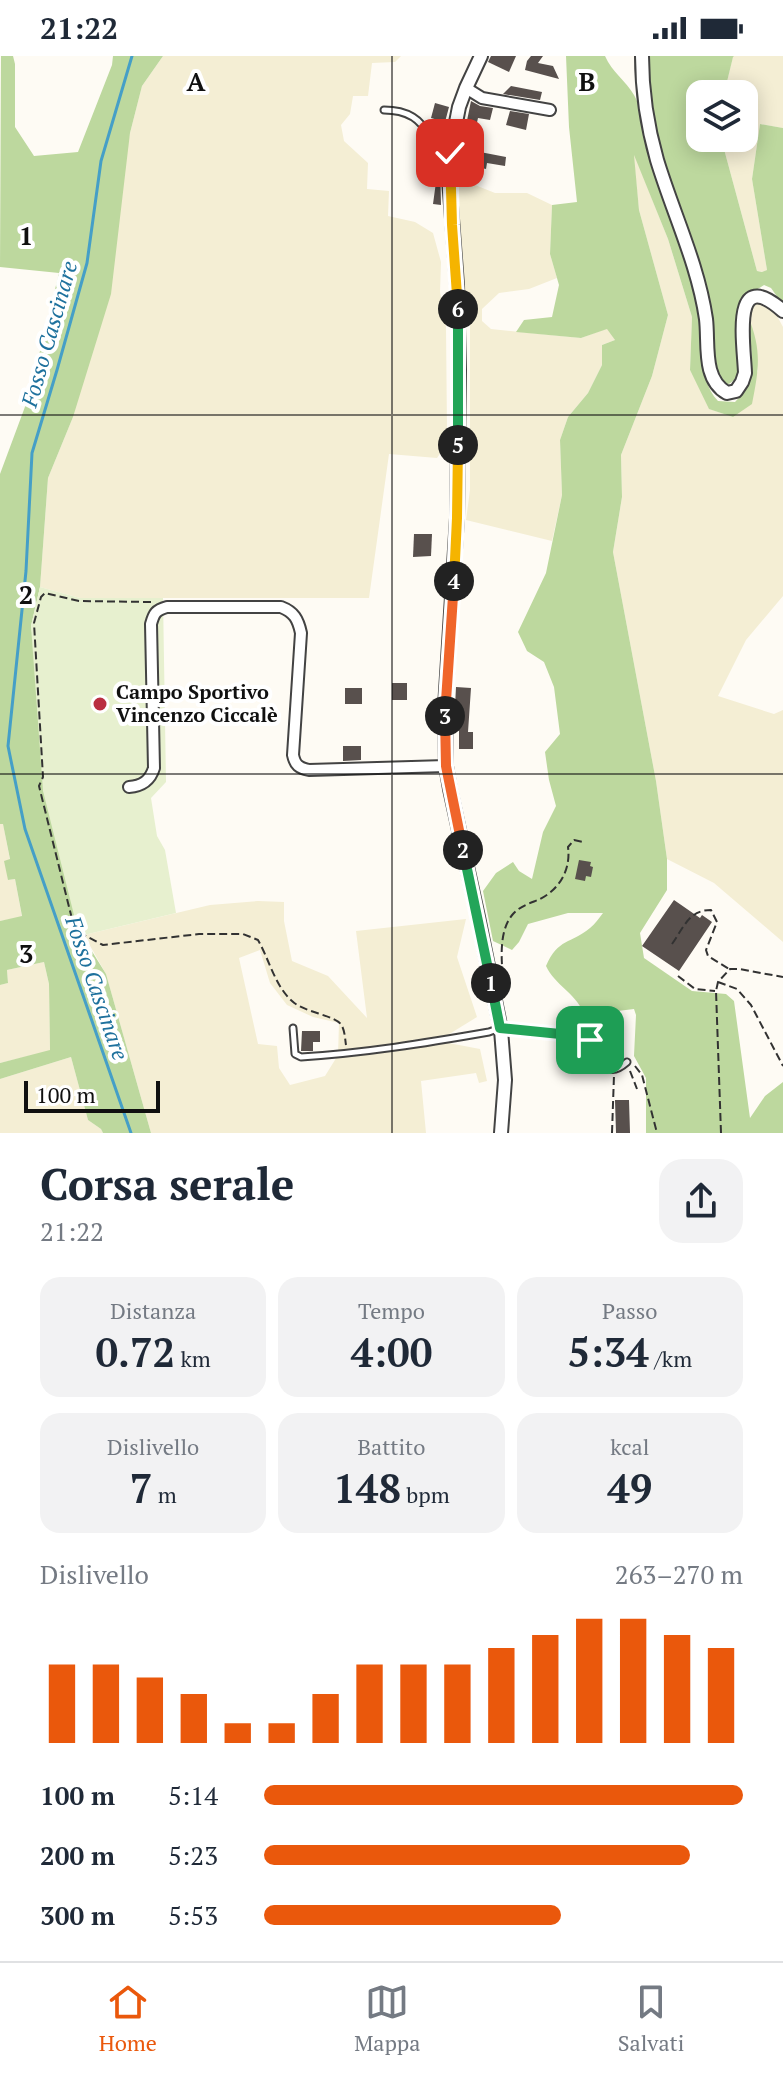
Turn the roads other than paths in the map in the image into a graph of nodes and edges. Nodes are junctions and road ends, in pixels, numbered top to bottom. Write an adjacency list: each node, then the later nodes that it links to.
1 (481, 56): 3 (street)
2 (642, 56): 7 (street)
3 (466, 88): 5 (street); 6 (street)
4 (384, 110): 6 (lane)
5 (550, 110)
6 (454, 128): 8 (street)
7 (783, 311)
8 (446, 766): 9 (street); 11 (street)
9 (129, 787)
10 (293, 1028): 11 (lane)
11 (500, 1028): 12 (lane); 13 (street)
12 (627, 1062)
13 (501, 1133)

